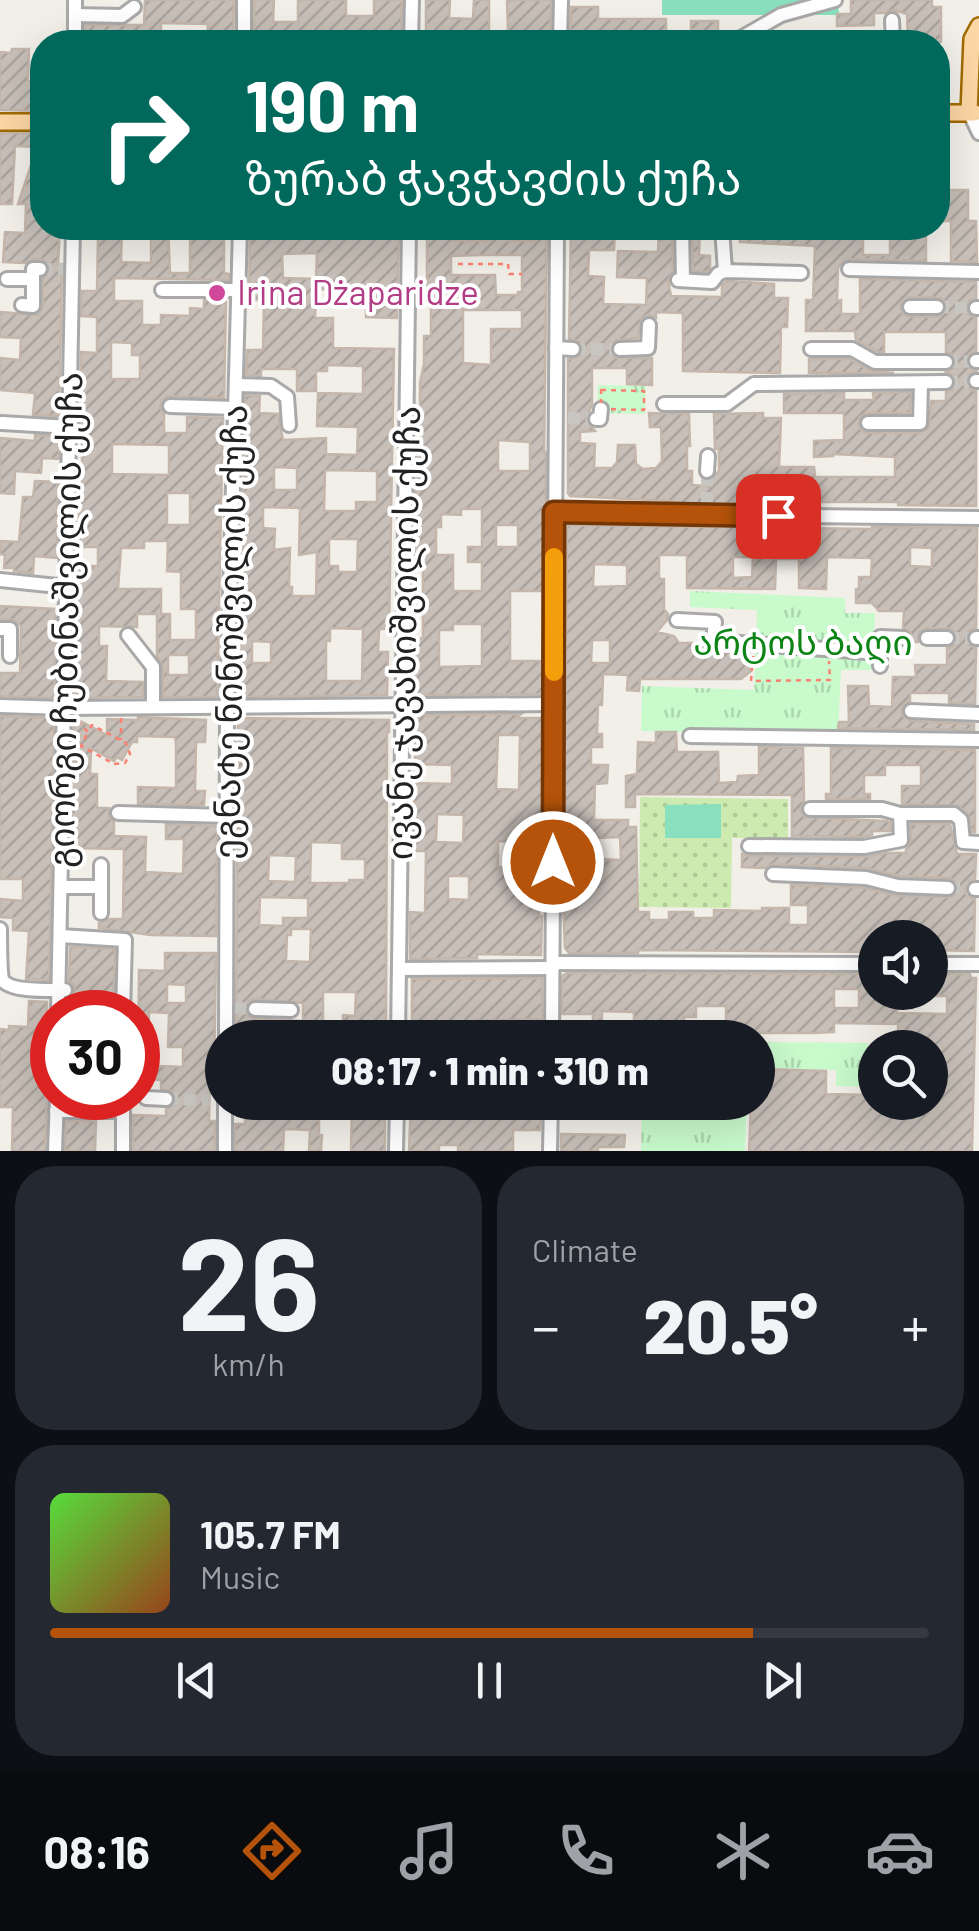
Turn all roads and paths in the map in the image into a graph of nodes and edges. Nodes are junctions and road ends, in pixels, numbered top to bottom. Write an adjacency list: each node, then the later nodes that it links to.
1 (75, 0): 7 (street)
2 (244, 0): 11 (street)
3 (412, 0): 12 (street)
4 (560, 0): 13 (street)
5 (835, 0): 14 (street)
6 (134, 7): 7 (street)
7 (75, 15): 10 (street)
8 (892, 20): 15 (street)
9 (979, 26): 16 (main road)
10 (75, 30)
11 (244, 30)
12 (411, 30)
13 (560, 30)
14 (755, 30)
15 (892, 30)
16 (974, 112): 19 (street)
17 (0, 122): 18 (main road)
18 (30, 122)
19 (979, 133)
20 (72, 240): 54 (street, გიორგი ჩუბინაშვილის ქუჩა)
21 (240, 240): 34 (street, ეგნატე ნინოშვილის ქუჩა)
22 (408, 240): 70 (street, ივანე ჯავახიშვილის ქუჩა)
23 (557, 240): 39 (street)
24 (682, 240): 28 (street)
25 (723, 240): 28 (street)
26 (458, 264): 31 (path)
27 (849, 269): 29 (street)
28 (725, 272): 30 (street)
29 (979, 272)
30 (801, 273)
31 (522, 274)
32 (7, 279): 35 (street)
33 (162, 290): 34 (street)
34 (238, 290): 46 (street, ეგნატე ნინოშვილის ქუჩა)
35 (22, 305)
36 (910, 307): 37 (street)
37 (937, 307)
38 (649, 325): 41 (street)
39 (556, 348): 40 (street); 57 (street)
40 (573, 348)
41 (620, 349)
42 (810, 349): 43 (street)
43 (946, 362)
44 (920, 382): 45 (street); 47 (street); 51 (street)
45 (946, 382)
46 (236, 385): 49 (street, ეგნატე ნინოშვილის ქუჩა); 53 (street)
47 (664, 404)
48 (170, 406): 49 (street)
49 (236, 408): 73 (street, ეგნატე ნინოშვილის ქუჩა)
50 (598, 414): 50 (path)
51 (868, 423)
52 (2, 424): 54 (street)
53 (289, 425)
54 (70, 427): 60 (street, გიორგი ჩუბინაშვილის ქუჩა)
55 (708, 456): 56 (street)
56 (708, 471)
57 (554, 512): 58 (street); 71 (street)
58 (979, 518)
59 (0, 580): 60 (street)
60 (67, 586): 75 (street, გიორგი ჩუბინაშვილის ქუჩა)
61 (676, 620): 67 (street)
62 (0, 629): 69 (street)
63 (128, 634): 74 (street)
64 (903, 638): 68 (street)
65 (928, 638): 66 (street)
66 (947, 638)
67 (754, 644): 68 (street); 68 (path)
68 (829, 649)
69 (10, 656)
70 (403, 704): 71 (street); 73 (street); 102 (street, ივანე ჯავახიშვილის ქუჩა)
71 (554, 704): 101 (street)
72 (0, 706): 75 (street)
73 (228, 706): 74 (street); 87 (street, ეგნატე ნინოშვილის ქუჩა)
74 (153, 707): 75 (street)
75 (65, 708): 92 (street, გიორგი ჩუბინაშვილის ქუჩა)
76 (912, 711): 77 (street)
77 (979, 714)
78 (120, 717): 82 (path)
79 (76, 720): 80 (path)
80 (88, 732): 82 (path); 82 (path)
81 (690, 736): 83 (street)
82 (121, 740)
83 (979, 740)
84 (810, 809): 86 (street)
85 (118, 814): 87 (street)
86 (900, 814): 88 (street); 89 (street)
87 (227, 816): 107 (street, ეგნატე ნინოშვილის ქუჩა)
88 (979, 842)
89 (749, 846)
90 (101, 865): 93 (street)
91 (773, 874): 94 (street)
92 (61, 887): 93 (street); 97 (street, გიორგი ჩუბინაშვილის ქუჩა)
93 (101, 887): 95 (street)
94 (948, 888)
95 (101, 913)
96 (0, 930): 103 (street)
97 (60, 936): 103 (street, გიორგი ჩუბინაშვილის ქუჩა); 104 (street)
98 (858, 964): 101 (street)
99 (948, 964): 100 (street)
100 (979, 964)
101 (553, 966): 102 (street); 109 (street)
102 (400, 969): 108 (street, ივანე ჯავახიშვილის ქუჩა)
103 (63, 990)
104 (124, 990)
105 (255, 1009): 106 (street)
106 (291, 1010)
107 (228, 1020)
108 (399, 1020)
109 (552, 1020)
110 (160, 1099): 111 (street)
111 (166, 1099)
112 (56, 1120): 117 (street)
113 (123, 1120): 118 (street)
114 (221, 1120): 119 (street)
115 (397, 1120): 120 (street)
116 (551, 1120): 121 (street)
117 (55, 1151)
118 (123, 1151)
119 (225, 1151)
120 (396, 1151)
121 (550, 1151)

